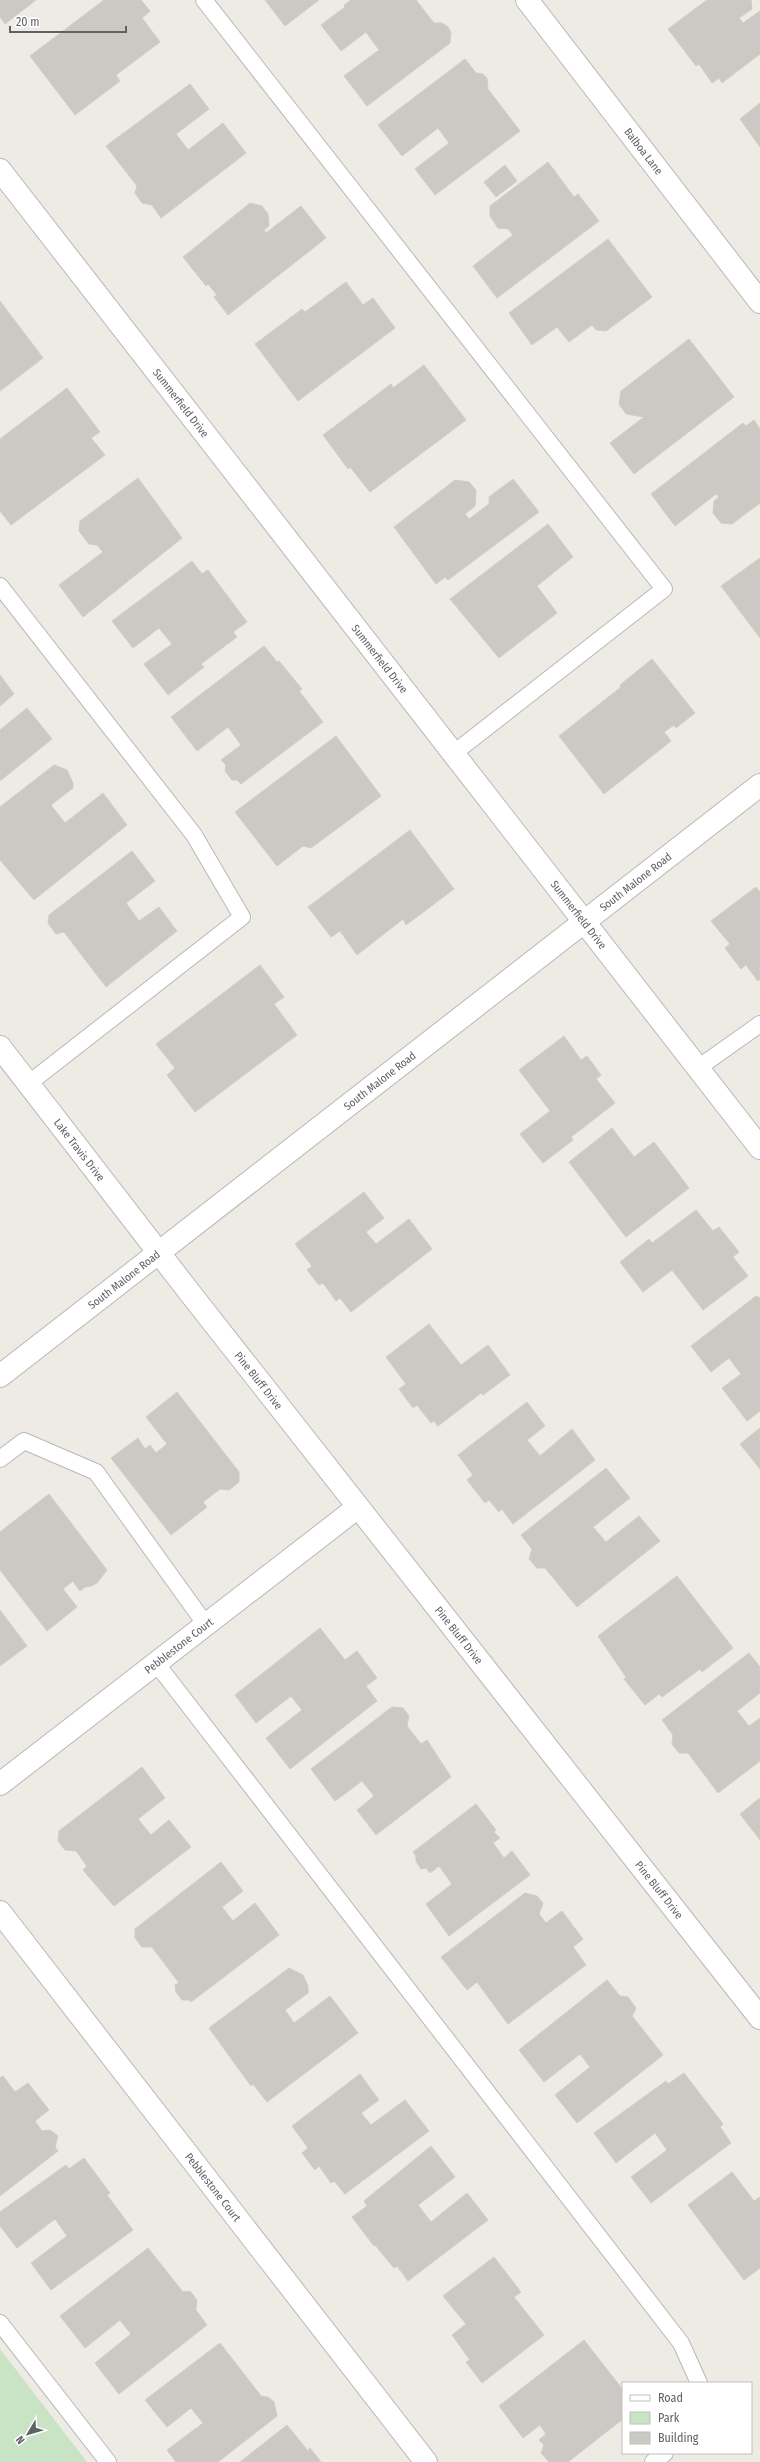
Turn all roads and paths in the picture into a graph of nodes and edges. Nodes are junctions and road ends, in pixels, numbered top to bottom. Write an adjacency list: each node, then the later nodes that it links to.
1 (204, 0): 6 (lane)
2 (527, 0): 4 (street, Balboa Lane)
3 (0, 170): 6 (street, Summerfield Drive)
4 (760, 302)
5 (0, 586): 12 (lane)
6 (454, 752): 8 (street, Summerfield Drive)
7 (760, 785): 8 (street, South Malone Road)
8 (585, 921): 11 (street, Summerfield Drive); 14 (street, South Malone Road)
9 (760, 1024): 11 (lane)
10 (0, 1047): 12 (street, Lake Travis Drive)
11 (698, 1068): 13 (street, Summerfield Drive)
12 (28, 1084): 14 (street, Lake Travis Drive)
13 (760, 1148)
14 (158, 1253): 15 (street, South Malone Road); 17 (street, Pine Bluff Drive)
15 (0, 1376)
16 (0, 1459): 18 (lane)
17 (358, 1507): 18 (street, Pebblestone Court); 22 (street, Pine Bluff Drive)
18 (206, 1625): 19 (street, Pebblestone Court)
19 (156, 1663): 20 (street, Pebblestone Court); 24 (lane)
20 (0, 1784)
21 (0, 1912): 27 (street, Pebblestone Court)
22 (760, 2018)
23 (0, 2323): 26 (lane)
24 (699, 2382)
25 (664, 2454): 28 (lane)
26 (108, 2462)
27 (426, 2462)
28 (653, 2462)

